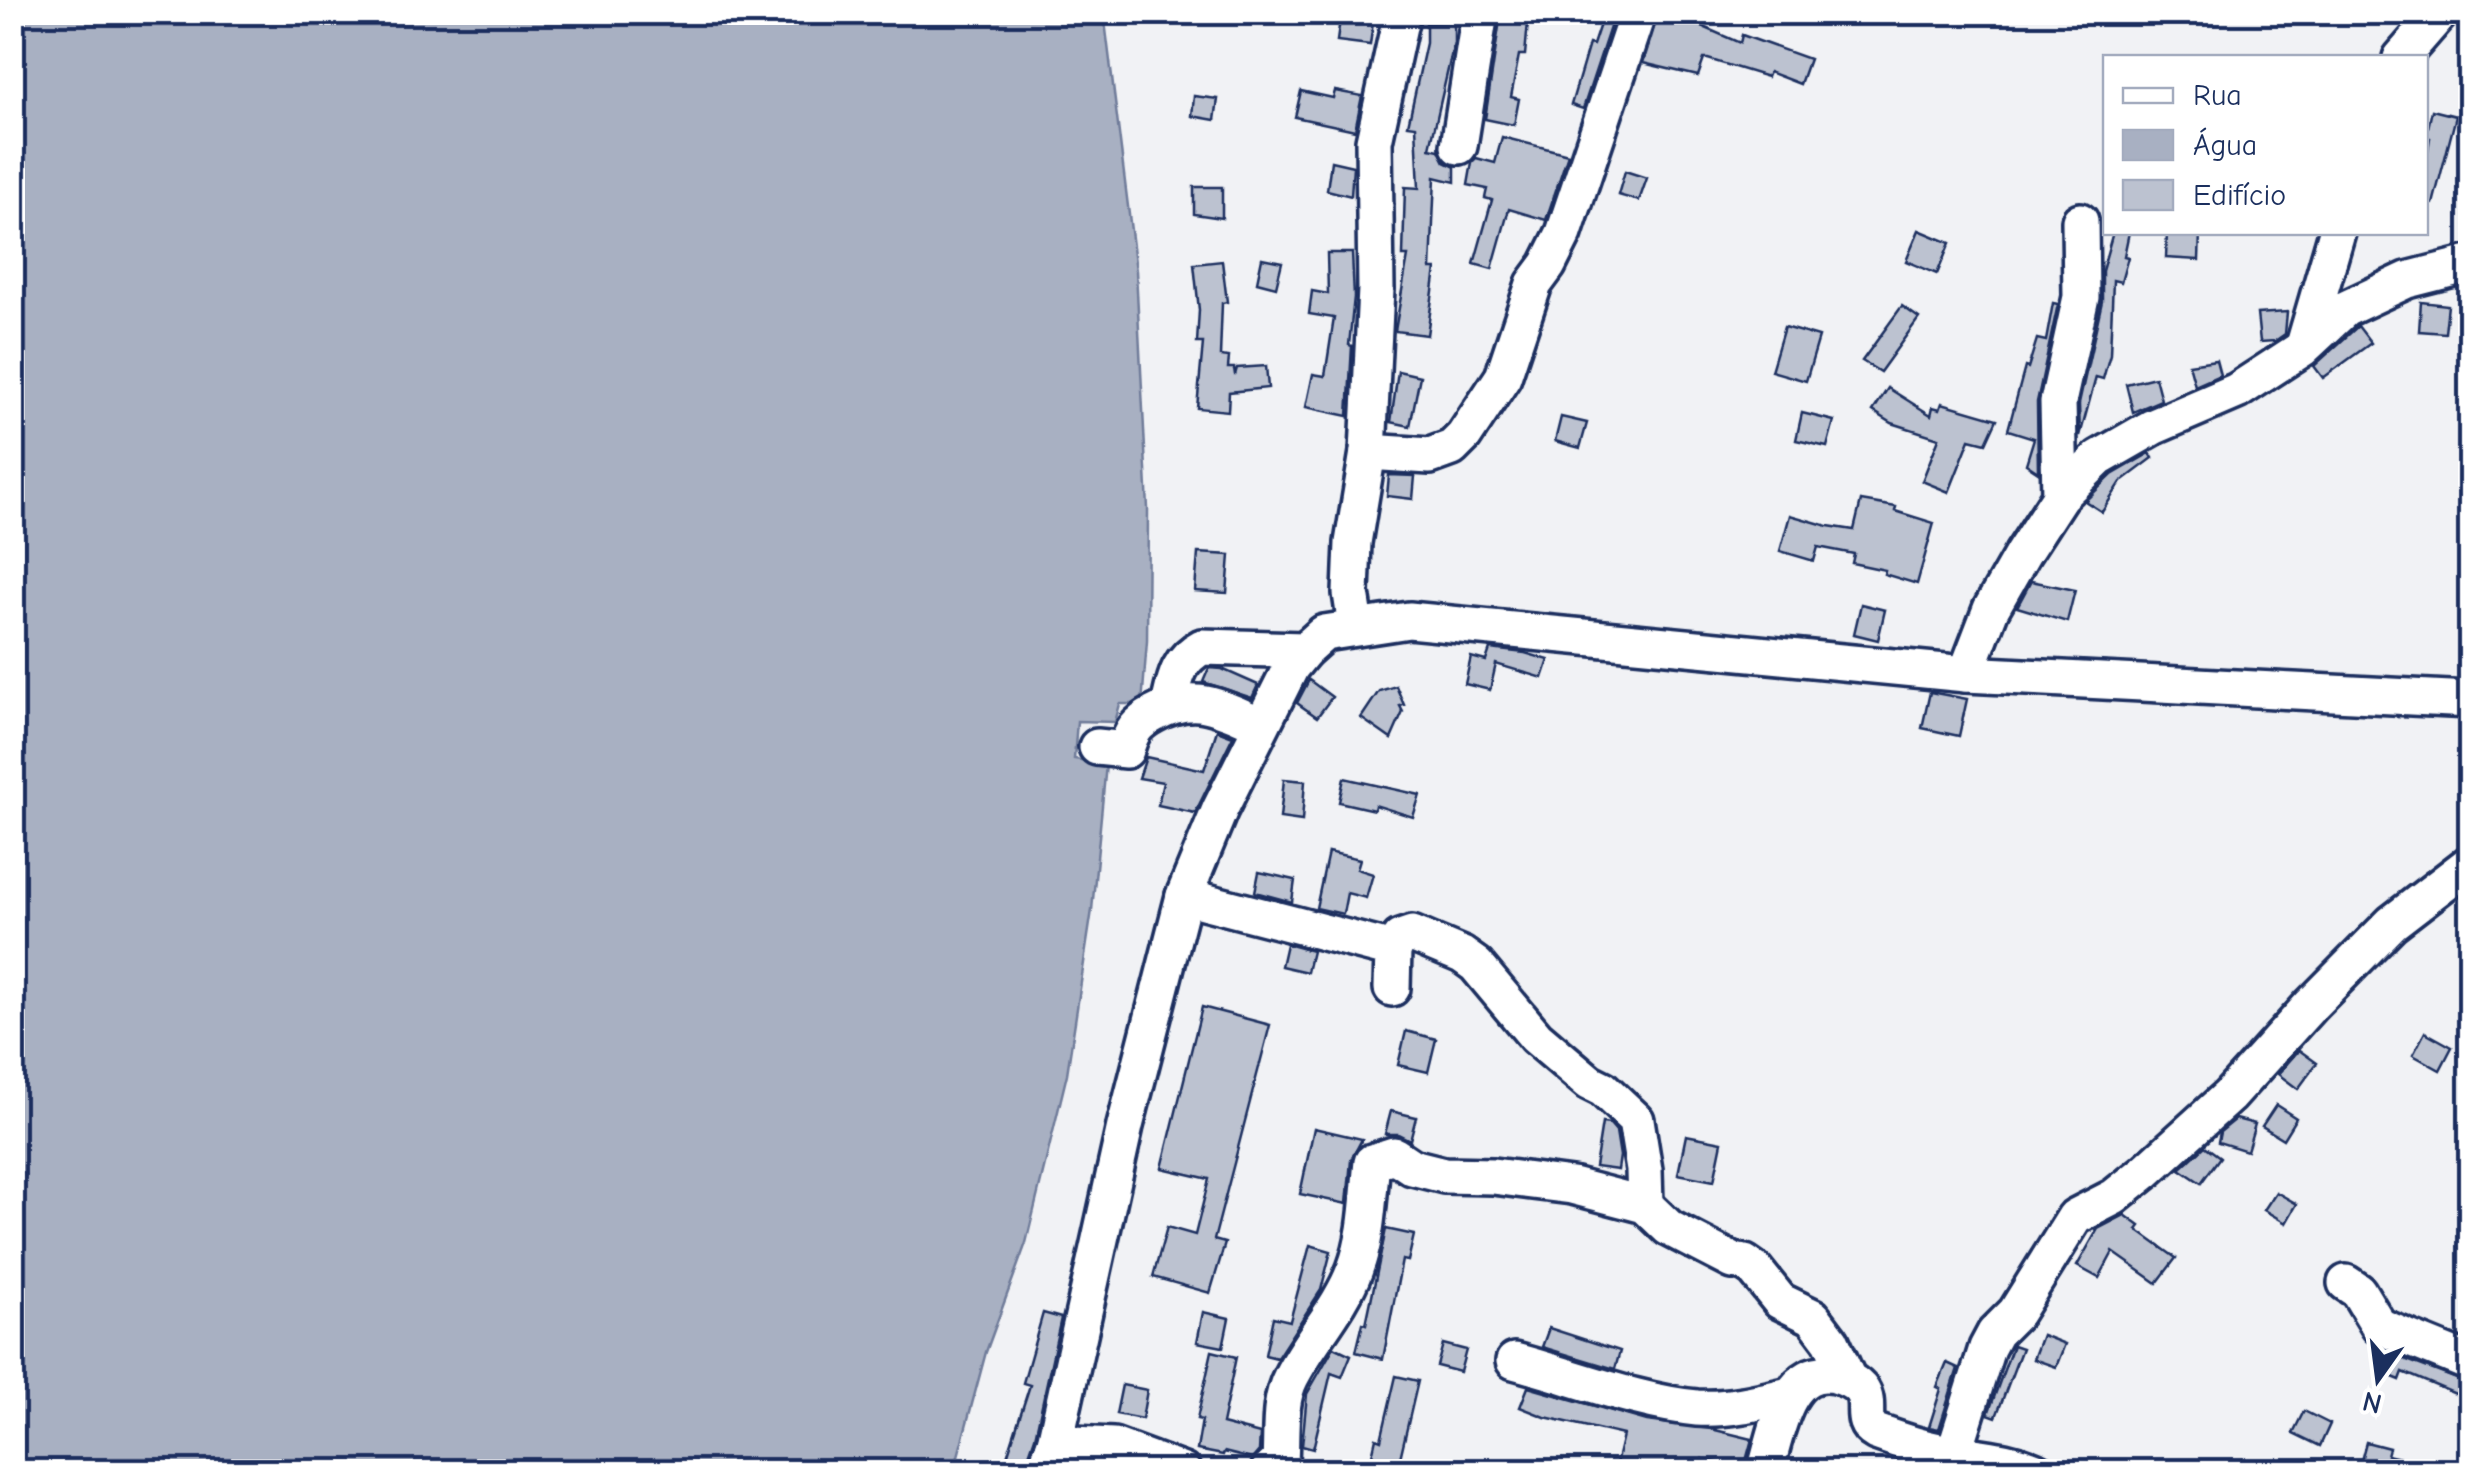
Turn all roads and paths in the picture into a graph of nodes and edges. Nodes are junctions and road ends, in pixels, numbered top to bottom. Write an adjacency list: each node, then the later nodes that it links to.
1 (1402, 12): 11 (street)
2 (1480, 12): 6 (street)
3 (1638, 12): 11 (street)
4 (2441, 12): 5 (street)
5 (2404, 55)
6 (1459, 146)
7 (2080, 221): 12 (street)
8 (2336, 235): 10 (street)
9 (2470, 264): 10 (street)
10 (2303, 348): 12 (street)
11 (1368, 452): 13 (street)
12 (2060, 496): 15 (street)
13 (1356, 626): 14 (street); 15 (street)
14 (1305, 650): 17 (street); 18 (street)
15 (1966, 674): 16 (street)
16 (2470, 700)
17 (1169, 706): 18 (street); 19 (street)
18 (1260, 724): 21 (street)
19 (1098, 747)
20 (2470, 863): 30 (street)
21 (1184, 896): 22 (street); 31 (street)
22 (1393, 950): 23 (street); 24 (street)
23 (1392, 988)
24 (1645, 1205): 28 (street); 33 (street)
25 (2346, 1284): 27 (street)
26 (1514, 1360): 29 (street)
27 (2470, 1363)
28 (1848, 1379): 29 (street); 30 (street)
29 (1790, 1395): 34 (street)
30 (1954, 1453): 35 (street)
31 (1049, 1457): 32 (street)
32 (1182, 1472)
33 (1268, 1472)
34 (1765, 1472)
35 (2039, 1472)

